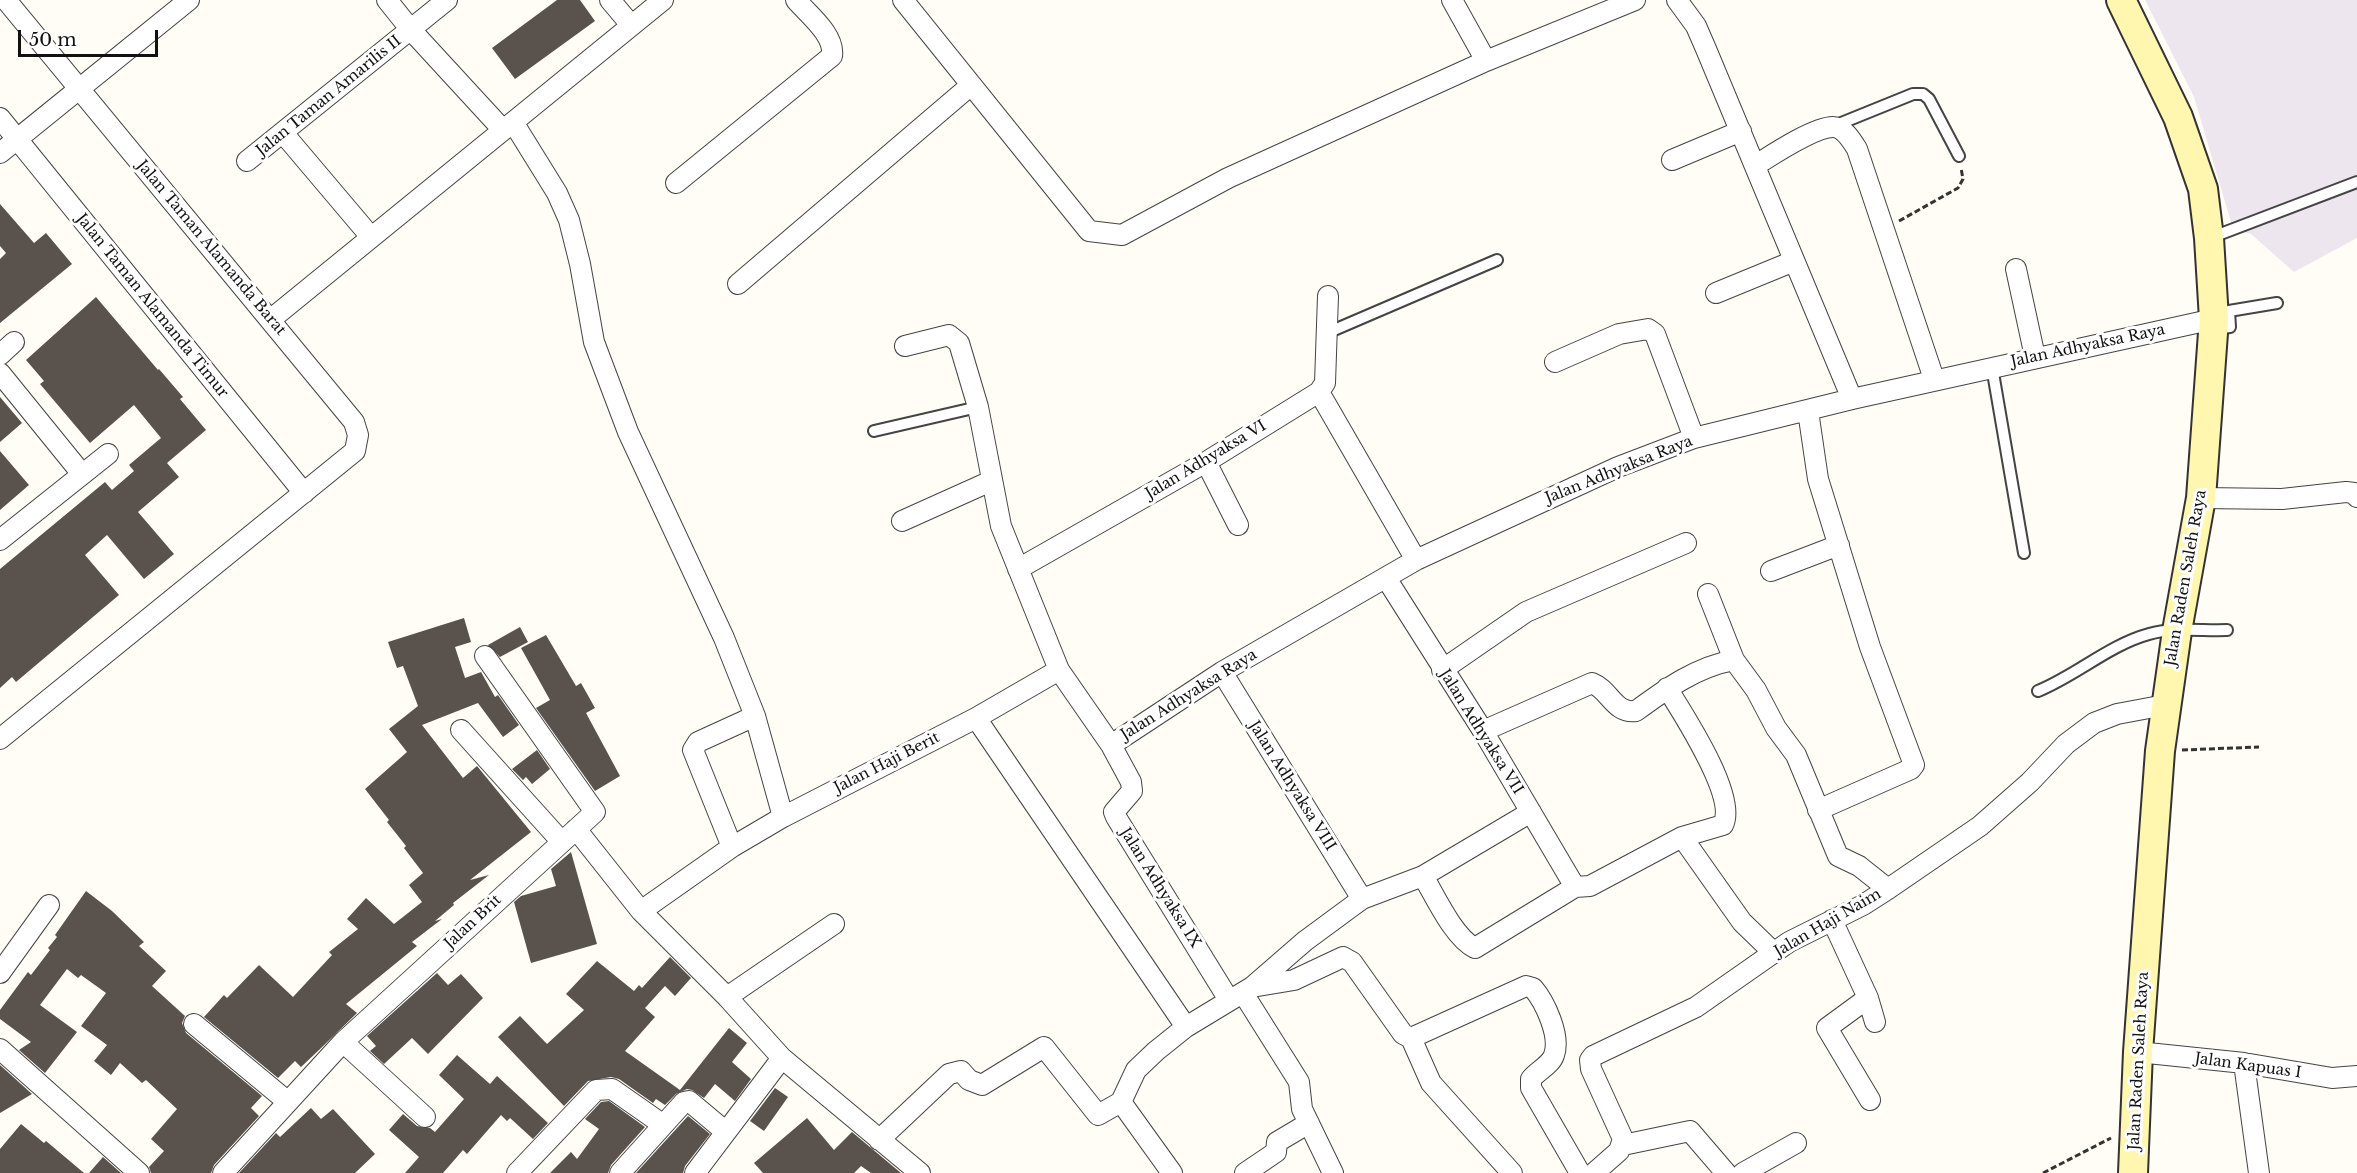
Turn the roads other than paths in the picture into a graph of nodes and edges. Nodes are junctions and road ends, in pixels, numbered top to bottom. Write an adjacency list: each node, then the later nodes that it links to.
1 (6, 0): 17 (street, Jalan Taman Alamanda Barat)
2 (189, 0): 17 (street)
3 (387, 0): 14 (street)
4 (447, 0): 14 (street, Jalan Taman Amarilis II)
5 (610, 0): 13 (street)
6 (663, 0): 13 (street)
7 (796, 0): 30 (street)
8 (903, 0): 16 (street)
9 (1452, 0): 15 (street)
10 (1635, 0): 15 (street)
11 (1677, 0): 21 (street)
12 (2121, 0): 32 (main road, Jalan Raden Saleh Raya)
13 (632, 25): 19 (street)
14 (411, 30): 19 (street); 22 (street, Jalan Taman Amarilis II)
15 (1486, 61): 16 (street)
16 (970, 86): 36 (street)
17 (78, 89): 23 (street); 40 (street, Jalan Taman Alamanda Barat)
18 (0, 118): 23 (street, Jalan Taman Alamanda Timur)
19 (508, 126): 31 (street); 83 (street)
20 (1833, 127): 25 (lane); 28 (street); 48 (street)
21 (1741, 131): 26 (street); 28 (street)
22 (283, 133): 27 (street, Jalan Taman Amarilis II); 31 (street)
23 (17, 138): 24 (street); 59 (street, Jalan Taman Alamanda Timur)
24 (0, 153)
25 (1959, 156)
26 (1672, 160)
27 (248, 162)
28 (1756, 165): 34 (street)
29 (2357, 182): 32 (lane)
30 (676, 183)
31 (371, 237): 40 (street)
32 (2210, 238): 41 (main road, Jalan Raden Saleh Raya)
33 (1497, 260): 42 (lane)
34 (1794, 261): 37 (street); 50 (street)
35 (2016, 269): 44 (street)
36 (738, 284)
37 (1716, 293)
38 (1328, 296): 42 (street)
39 (2277, 303): 41 (lane)
40 (270, 320): 59 (street, Jalan Taman Alamanda Barat)
41 (2214, 324): 44 (street, Jalan Adhyaksa Raya); 61 (main road, Jalan Raden Saleh Raya)
42 (1327, 333): 49 (street)
43 (905, 346): 51 (street)
44 (2035, 357): 46 (street, Jalan Adhyaksa Raya)
45 (1555, 362): 54 (street)
46 (1992, 367): 48 (street, Jalan Adhyaksa Raya); 67 (lane)
47 (0, 373): 57 (street)
48 (1934, 379): 50 (street, Jalan Adhyaksa Raya)
49 (1319, 392): 56 (street, Jalan Adhyaksa VI); 68 (street)
50 (1852, 399): 52 (street, Jalan Adhyaksa Raya)
51 (978, 407): 53 (lane); 58 (street)
52 (1808, 411): 54 (street, Jalan Adhyaksa Raya); 66 (street)
53 (874, 432)
54 (1695, 438): 68 (street, Jalan Adhyaksa Raya)
55 (108, 454): 57 (street)
56 (1206, 462): 63 (street); 69 (street, Jalan Adhyaksa VI)
57 (82, 474): 64 (street)
58 (991, 481): 62 (street); 69 (street)
59 (304, 493): 87 (street, Jalan Taman Alamanda Barat)
60 (2357, 497): 61 (street)
61 (2201, 498): 74 (main road, Jalan Raden Saleh Raya)
62 (903, 520)
63 (1238, 525)
64 (0, 540)
65 (1686, 543): 78 (street)
66 (1839, 545): 70 (street); 89 (street)
67 (2024, 554)
68 (1416, 560): 71 (street, Jalan Adhyaksa Raya)
69 (1018, 569): 77 (street)
70 (1771, 571)
71 (1386, 578): 78 (street, Jalan Adhyaksa VII); 79 (street, Jalan Adhyaksa Raya)
72 (1708, 594): 76 (street)
73 (2227, 630): 74 (lane)
74 (2177, 631): 81 (lane); 82 (main road, Jalan Raden Saleh Raya)
75 (485, 656): 92 (street, Jalan Brit)
76 (1734, 660): 80 (street); 89 (street)
77 (1059, 670): 84 (street, Jalan Haji Berit); 88 (street)
78 (1442, 670): 86 (street, Jalan Adhyaksa VII)
79 (1222, 672): 88 (street, Jalan Adhyaksa Raya); 98 (street, Jalan Adhyaksa VIII)
80 (1667, 688): 86 (street); 93 (street)
81 (2038, 691)
82 (2165, 705): 97 (street, Jalan Haji Naim); 114 (main road, Jalan Raden Saleh Raya)
83 (755, 716): 91 (street); 94 (street)
84 (976, 718): 91 (street, Jalan Haji Berit); 110 (street)
85 (461, 730): 92 (street)
86 (1483, 731): 90 (street, Jalan Adhyaksa VII)
87 (0, 738)
88 (1111, 745): 105 (street, Jalan Adhyaksa IX)
89 (1818, 810): 97 (street)
90 (1532, 812): 95 (street); 96 (street, Jalan Adhyaksa VII)
91 (783, 816): 94 (street, Jalan Haji Berit)
92 (569, 835): 100 (street); 112 (street, Jalan Brit)
93 (1682, 837): 96 (street); 103 (street)
94 (732, 848): 100 (street, Jalan Haji Berit)
95 (1423, 876): 96 (street); 98 (street)
96 (1575, 887)
97 (1888, 889): 101 (street, Jalan Haji Naim)
98 (1362, 899): 105 (street)
99 (49, 905): 104 (street)
100 (641, 911): 106 (street)
101 (1832, 920): 103 (street, Jalan Haji Naim); 107 (street)
102 (834, 924): 106 (street)
103 (1774, 953): 127 (street, Jalan Haji Naim)
104 (0, 973)
105 (1242, 993): 110 (street); 111 (street); 122 (street)
106 (727, 997): 115 (street)
107 (1868, 998): 108 (street); 118 (street)
108 (1875, 1022)
109 (194, 1024): 119 (street)
110 (1186, 1027): 120 (street)
111 (1411, 1038): 137 (street); 138 (street)
112 (343, 1042): 119 (street, Jalan Brit); 121 (street)
113 (0, 1049): 128 (street)
114 (2138, 1052): 116 (street, Jalan Kapuas I); 142 (main road, Jalan Raden Saleh Raya)
115 (782, 1058): 124 (street); 125 (street)
116 (2244, 1063): 117 (street, Jalan Kapuas I); 143 (street)
117 (2357, 1076)
118 (1870, 1100)
119 (288, 1102): 129 (street, Jalan Brit)
120 (1121, 1102): 125 (street); 134 (street)
121 (425, 1117)
122 (1309, 1123): 135 (street); 136 (street)
123 (662, 1124): 124 (street); 130 (street); 131 (street)
124 (726, 1132): 132 (street)
125 (879, 1140): 133 (street)
126 (1796, 1143): 141 (street)
127 (1623, 1145): 139 (street); 140 (street)
128 (139, 1173)
129 (223, 1173)
130 (517, 1173)
131 (620, 1173)
132 (695, 1173)
133 (920, 1173)
134 (1172, 1173)
135 (1245, 1173)
136 (1334, 1173)
137 (1512, 1173)
138 (1580, 1173)
139 (1594, 1173)
140 (1726, 1173)
141 (1743, 1173)
142 (2133, 1173)
143 (2259, 1173)

